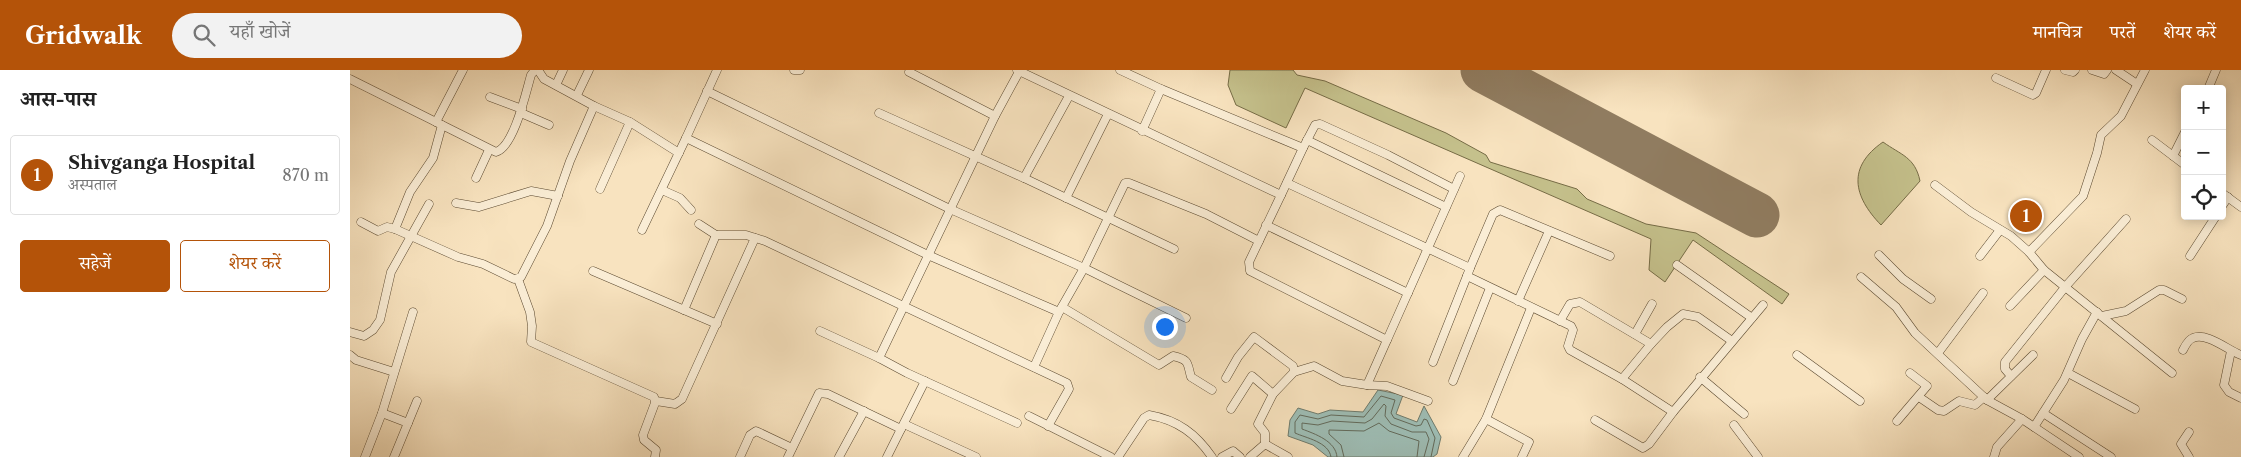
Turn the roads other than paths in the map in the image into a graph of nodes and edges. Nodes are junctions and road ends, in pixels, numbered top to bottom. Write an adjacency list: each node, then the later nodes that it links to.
1 (463, 70): 35 (street)
2 (536, 70): 22 (street); 30 (street)
3 (563, 70): 22 (street)
4 (589, 70): 26 (street)
5 (717, 70): 25 (street)
6 (794, 70): 7 (street)
7 (800, 70)
8 (1019, 70): 27 (street); 33 (street)
9 (1120, 70): 24 (street)
10 (2046, 70): 19 (street)
11 (2065, 70): 12 (street)
12 (2075, 70)
13 (2092, 70): 14 (street)
14 (2107, 70)
15 (2116, 70): 21 (street)
16 (2145, 70): 21 (street)
17 (2216, 70): 23 (street)
18 (909, 72): 33 (street)
19 (1996, 78)
20 (350, 79): 35 (street)
21 (2137, 84): 82 (street)
22 (556, 85): 26 (street)
23 (2210, 85)
24 (1161, 89): 37 (street); 42 (street)
25 (707, 92): 38 (street); 64 (street)
26 (577, 95): 29 (street)
27 (1069, 96): 32 (street); 50 (street)
28 (490, 97): 30 (street)
29 (594, 106): 34 (street); 57 (street)
30 (521, 111): 36 (street); 43 (street)
31 (879, 113): 46 (street)
32 (1108, 114): 37 (street); 59 (street)
33 (996, 116): 46 (street)
34 (630, 122): 44 (street); 53 (street)
35 (439, 123): 43 (street); 72 (street)
36 (549, 125)
37 (1142, 130): 56 (street)
38 (686, 138): 44 (street); 83 (street)
39 (1307, 140): 42 (street); 55 (street); 62 (street)
40 (2152, 140): 45 (street)
41 (2181, 140): 45 (street)
42 (1303, 148): 51 (street)
43 (489, 150): 49 (street)
44 (679, 153): 54 (street)
45 (2173, 156): 47 (street)
46 (975, 157): 50 (street); 64 (street)
47 (2181, 161)
48 (1460, 176): 55 (street)
49 (476, 178)
50 (1024, 178): 59 (street)
51 (1287, 183): 56 (street); 80 (street)
52 (1934, 185): 74 (street)
53 (600, 189)
54 (662, 190): 65 (street); 73 (street)
55 (1454, 190): 62 (street)
56 (1281, 195): 71 (street)
57 (558, 196): 61 (street); 95 (street)
58 (2226, 196): 63 (street)
59 (1066, 198): 66 (street)
60 (429, 204): 77 (street)
61 (456, 204)
62 (1446, 207): 80 (street)
63 (2241, 207)
64 (950, 209): 83 (street); 89 (street)
65 (691, 210)
66 (1108, 217): 79 (street); 81 (street); 89 (street)
67 (2126, 219): 96 (street)
68 (2213, 220): 87 (street)
69 (361, 222): 72 (street)
70 (699, 224): 76 (street)
71 (1266, 225): 79 (street); 98 (street)
72 (395, 229): 77 (street)
73 (642, 230)
74 (2000, 230): 82 (street); 86 (street)
75 (1549, 231): 85 (street); 90 (street); 102 (street)
76 (716, 235): 78 (street); 108 (street)
77 (412, 236): 95 (street); 117 (street)
78 (755, 238): 104 (street); 115 (street)
79 (1259, 241): 119 (street)
80 (1427, 248): 90 (street); 98 (street)
81 (1174, 249)
82 (2029, 252): 91 (street)
83 (928, 255): 104 (street); 109 (street)
84 (1879, 255): 100 (street)
85 (1610, 256)
86 (1980, 256)
87 (2190, 256)
88 (1677, 265): 113 (street)
89 (1084, 268): 109 (street); 112 (street)
90 (1470, 268): 93 (street)
91 (2044, 270): 96 (street); 106 (street)
92 (593, 271): 108 (street)
93 (1467, 276): 97 (street); 130 (street)
94 (1861, 277): 124 (street)
95 (518, 279): 150 (street)
96 (2066, 286): 111 (street); 137 (street)
97 (1490, 288): 102 (street); 141 (street)
98 (1408, 293): 119 (street)
99 (1983, 293): 124 (street)
100 (1931, 298)
101 (2182, 299): 111 (street)
102 (1518, 301): 107 (street)
103 (1652, 304): 118 (street)
104 (903, 305): 129 (street); 131 (street)
105 (1763, 305): 113 (street)
106 (2010, 306)
107 (1531, 308): 114 (street); 161 (street)
108 (684, 310): 115 (street)
109 (1060, 310): 131 (street); 144 (street)
110 (413, 312): 132 (street)
111 (2100, 314): 135 (street); 136 (street)
112 (1186, 318)
113 (1752, 318): 120 (street)
114 (1560, 320): 118 (street); 140 (street)
115 (717, 324): 150 (street)
116 (820, 331): 129 (street)
117 (350, 332)
118 (1635, 334): 121 (street)
119 (1387, 340): 143 (street)
120 (1732, 340): 121 (street); 138 (street)
121 (1651, 344): 140 (street)
122 (2183, 350): 123 (street)
123 (2231, 351): 128 (street); 148 (street)
124 (1938, 353): 147 (street)
125 (350, 355): 132 (street)
126 (1797, 355): 152 (street)
127 (2033, 355): 137 (street)
128 (2241, 355)
129 (879, 358): 142 (street)
130 (1433, 362)
131 (1034, 367): 169 (street)
132 (394, 372): 157 (street)
133 (1294, 372): 139 (street); 143 (street); 145 (street)
134 (1910, 373): 146 (street)
135 (2068, 373): 154 (street); 158 (street)
136 (2172, 373)
137 (2011, 376): 147 (street)
138 (1700, 377): 156 (street); 159 (street)
139 (1226, 378)
140 (1622, 379): 156 (street)
141 (1452, 380)
142 (925, 381): 166 (street); 168 (street)
143 (1367, 384): 151 (street)
144 (1212, 390)
145 (1273, 394): 153 (street); 172 (street)
146 (1919, 397): 147 (street); 164 (street)
147 (1986, 398): 162 (street)
148 (2241, 398)
149 (417, 401): 165 (street)
150 (656, 401): 176 (street)
151 (1428, 401)
152 (1860, 401)
153 (1231, 409)
154 (2136, 410)
155 (864, 411): 168 (street); 173 (street); 179 (street)
156 (1673, 412): 163 (street)
157 (382, 413): 165 (street); 174 (street)
158 (2043, 413): 170 (street); 194 (street)
159 (1744, 414)
160 (1028, 416): 169 (street)
161 (1486, 419): 189 (street); 190 (street)
162 (2022, 419): 170 (street); 192 (street)
163 (1595, 420)
164 (1897, 421)
165 (408, 423): 175 (street)
166 (1017, 423)
167 (1734, 425): 191 (street)
168 (902, 426): 180 (street); 181 (street)
169 (1048, 426): 182 (street)
170 (2034, 427): 193 (street)
171 (2189, 432): 195 (street)
172 (1265, 444): 187 (street); 188 (street)
173 (792, 448): 177 (street); 178 (street)
174 (365, 457)
175 (394, 457)
176 (655, 457)
177 (740, 457)
178 (788, 457)
179 (840, 457)
180 (887, 457)
181 (976, 457)
182 (1111, 457)
183 (1118, 457): 184 (street)
184 (1212, 457)
185 (1222, 457): 186 (street)
186 (1240, 457)
187 (1250, 457)
188 (1288, 457)
189 (1463, 457)
190 (1522, 457)
191 (1758, 457)
192 (1994, 457)
193 (2079, 457)
194 (2111, 457)
195 (2189, 457)

